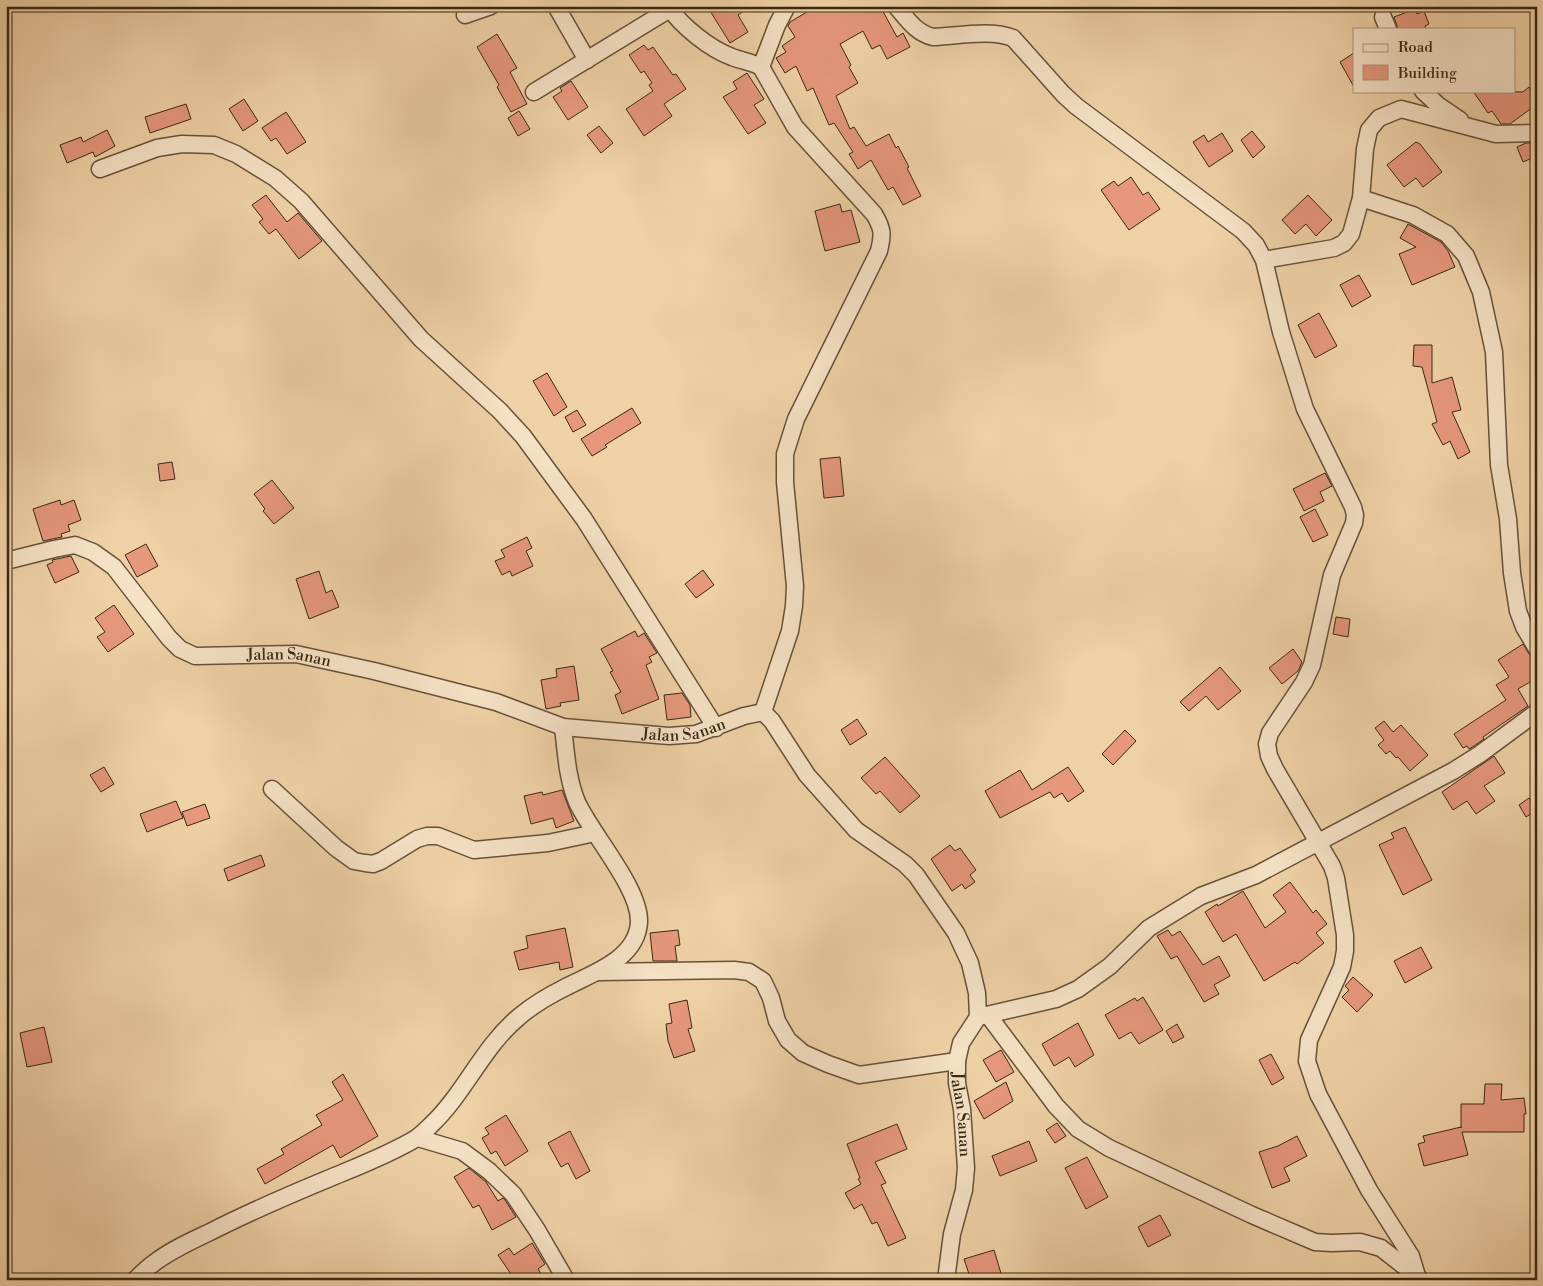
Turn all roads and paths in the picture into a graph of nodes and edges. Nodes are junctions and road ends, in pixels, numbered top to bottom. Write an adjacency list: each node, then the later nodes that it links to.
1 (491, 6): 6 (street)
2 (556, 6): 7 (street)
3 (787, 6): 8 (street)
4 (896, 6): 15 (street)
5 (669, 8): 7 (street); 8 (street)
6 (465, 15)
7 (587, 60): 9 (street)
8 (761, 68): 18 (street)
9 (534, 92)
10 (1424, 92): 11 (street)
11 (1472, 128): 12 (street); 14 (street)
12 (1537, 133)
13 (100, 169): 21 (street)
14 (1361, 198): 15 (street); 17 (street)
15 (1264, 260): 24 (street)
16 (6, 561): 20 (street, Jalan Sanan)
17 (1537, 649)
18 (762, 712): 21 (street, Jalan Sanan); 26 (street)
19 (1537, 712): 24 (street)
20 (563, 727): 21 (street, Jalan Sanan); 23 (street)
21 (716, 728)
22 (272, 789): 23 (street)
23 (595, 833): 25 (street)
24 (1317, 843): 26 (street); 29 (street)
25 (598, 972): 27 (street); 28 (street)
26 (983, 1016): 27 (street, Jalan Sanan); 29 (street)
27 (957, 1061): 32 (street, Jalan Sanan)
28 (418, 1138): 30 (street); 31 (street)
29 (1419, 1278)
30 (135, 1280)
31 (566, 1280)
32 (946, 1280)

